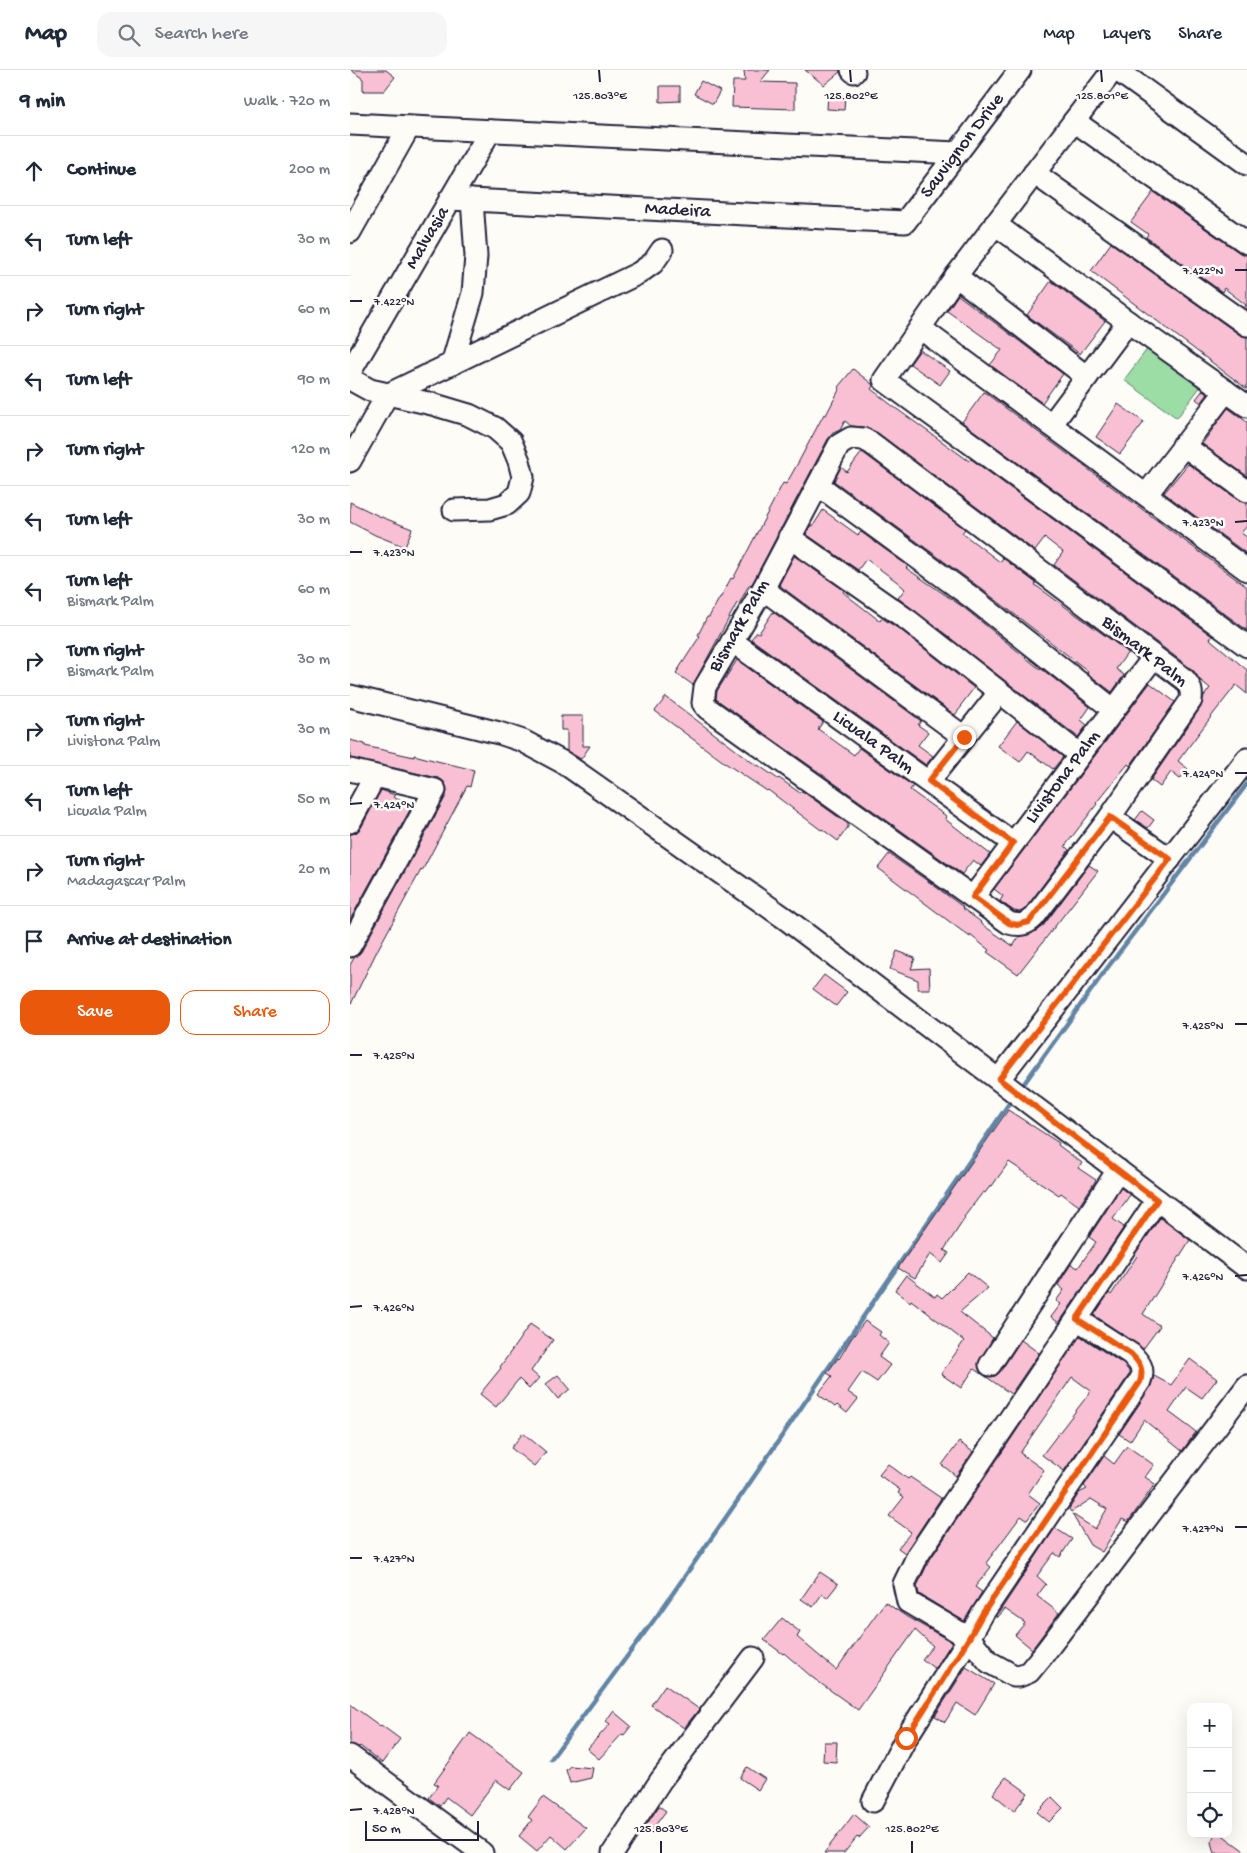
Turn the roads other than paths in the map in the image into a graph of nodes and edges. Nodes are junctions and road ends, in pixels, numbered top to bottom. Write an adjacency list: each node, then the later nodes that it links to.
1 (1020, 70): 8 (street, Sauvignon Drive)
2 (1113, 70): 4 (street)
3 (1117, 70): 9 (street)
4 (1074, 121): 10 (street); 16 (street)
5 (350, 124): 6 (street)
6 (409, 127): 7 (street); 15 (street)
7 (490, 131): 8 (street); 11 (street, Malvasia)
8 (957, 153): 13 (street, Sauvignon Drive)
9 (1247, 164)
10 (1034, 174): 14 (street); 20 (street)
11 (450, 199): 12 (street, Madeira); 23 (street, Malvasia)
12 (472, 200): 13 (street, Madeira); 22 (street)
13 (905, 222)
14 (995, 224): 18 (street); 19 (street)
15 (350, 232)
16 (1247, 243)
17 (662, 250): 22 (street)
18 (956, 276): 21 (street); 24 (street)
19 (1128, 322): 24 (street); 26 (street)
20 (1247, 325)
21 (920, 328): 29 (street); 40 (street)
22 (452, 364): 27 (street)
23 (350, 372)
24 (1087, 376): 29 (street)
25 (350, 379): 27 (street)
26 (1226, 391): 28 (street); 30 (street)
27 (387, 395): 31 (street); 35 (street)
28 (1247, 406)
29 (1051, 425): 34 (street)
30 (1183, 445): 33 (street); 34 (street)
31 (350, 461)
32 (818, 484): 36 (street, Bismark Palm); 41 (street, Bismark Palm); 44 (street)
33 (1247, 491)
34 (1146, 495): 37 (street)
35 (454, 510)
36 (789, 537): 38 (street, Bismark Palm); 42 (street)
37 (1247, 570)
38 (763, 588): 39 (street, Bismark Palm); 45 (street)
39 (732, 641): 50 (street, Licuala Palm); 55 (street, Bismark Palm)
40 (1247, 646)
41 (1153, 658): 44 (street, Livistona Palm); 51 (street, Bismark Palm)
42 (999, 693): 45 (street); 46 (street)
43 (350, 696): 57 (street)
44 (1114, 710): 46 (street, Livistona Palm)
45 (964, 737): 50 (street)
46 (1080, 756): 53 (street, Livistona Palm)
47 (1247, 759): 54 (street)
48 (350, 770): 49 (street)
49 (374, 776): 52 (street); 56 (street)
50 (929, 781): 53 (street, Licuala Palm)
51 (1110, 817): 54 (street); 55 (street, Bismark Palm)
52 (350, 822)
53 (1013, 843): 55 (street, Livistona Palm)
54 (1170, 859): 57 (street)
55 (973, 897)
56 (350, 946)
57 (999, 1079): 58 (street)
58 (1118, 1170): 59 (street); 62 (street)
59 (1157, 1200): 60 (street); 61 (street)
60 (1247, 1268)
61 (1077, 1319): 64 (street); 64 (street)
62 (990, 1365)
63 (1247, 1386): 64 (street)
64 (969, 1638): 67 (street)
65 (754, 1658): 69 (street)
66 (350, 1756): 68 (street)
67 (873, 1801)
68 (474, 1850)
69 (613, 1853)

